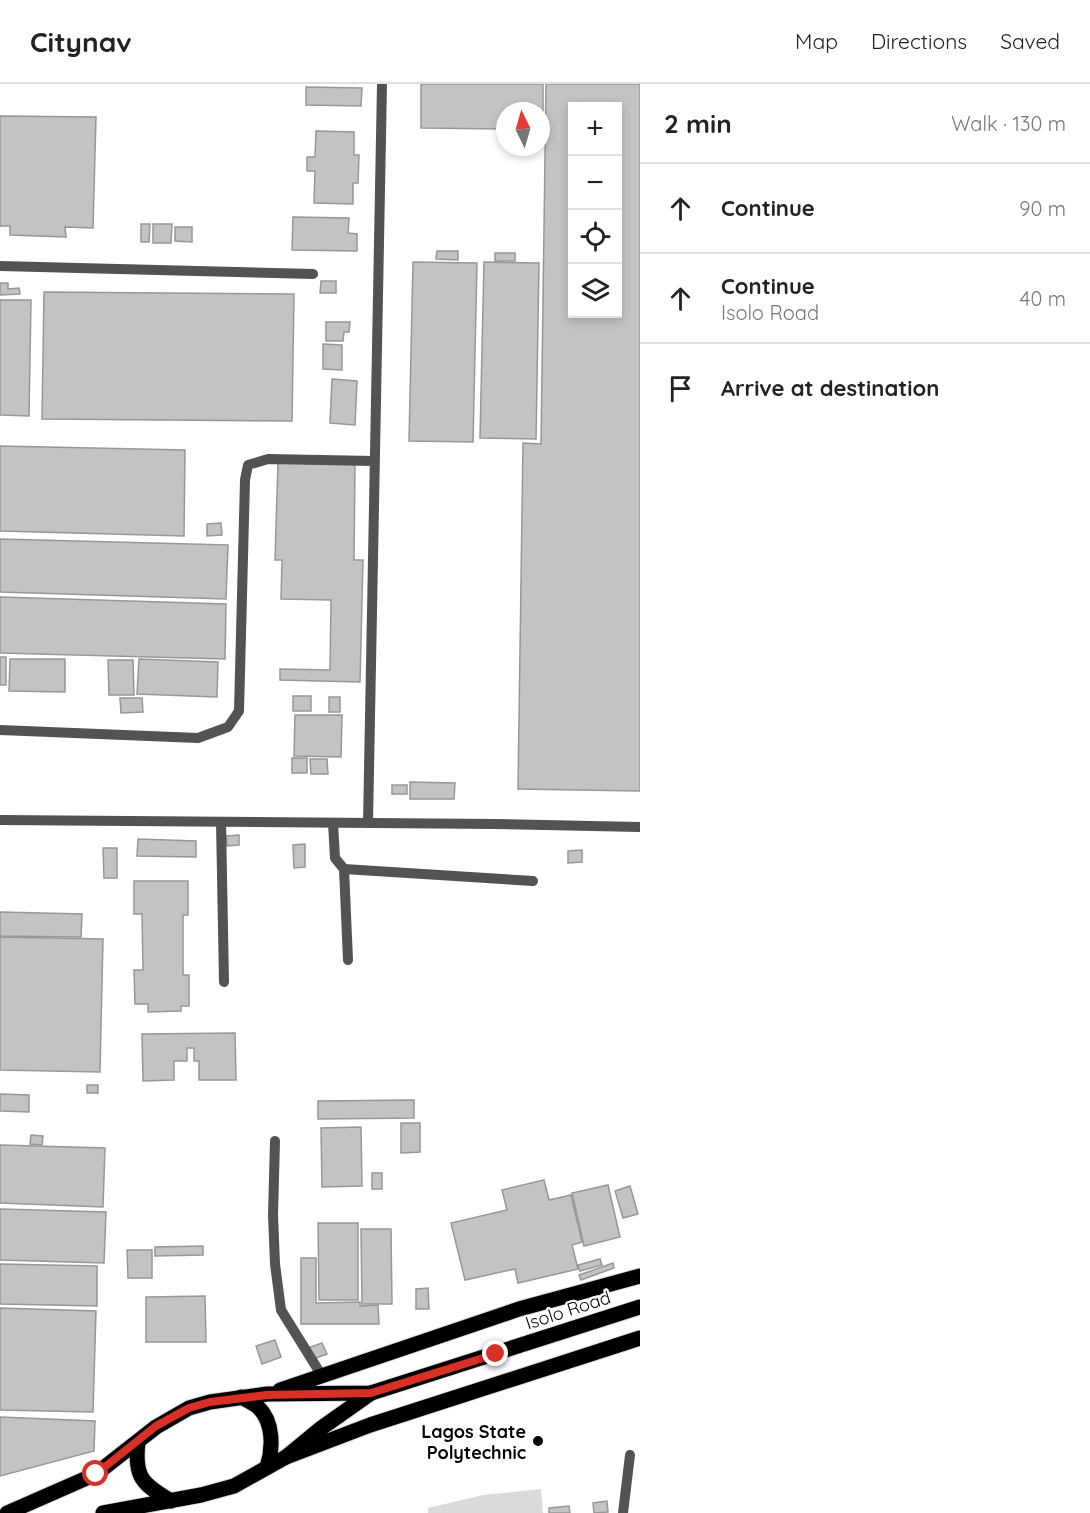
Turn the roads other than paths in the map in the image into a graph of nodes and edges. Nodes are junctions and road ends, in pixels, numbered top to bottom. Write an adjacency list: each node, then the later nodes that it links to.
1 (381, 84): 4 (lane)
2 (0, 266): 3 (lane)
3 (313, 274)
4 (374, 461): 5 (lane); 9 (lane)
5 (0, 730)
6 (0, 820): 7 (lane)
7 (221, 822): 8 (lane); 14 (lane)
8 (333, 823): 9 (lane); 11 (lane)
9 (368, 823): 10 (lane)
10 (640, 827)
11 (344, 869): 12 (lane); 13 (lane)
12 (533, 881)
13 (348, 960)
14 (224, 982)
15 (275, 1141): 19 (lane)
16 (640, 1276): 19 (main road)
17 (640, 1307): 20 (main road, Isolo Road)
18 (640, 1338): 25 (main road)
19 (322, 1376): 21 (main road)
20 (371, 1393): 21 (main road); 25 (main road)
21 (267, 1395): 22 (main road)
22 (241, 1397): 23 (main road); 26 (main road)
23 (138, 1442): 27 (main road); 28 (main road)
24 (630, 1455): 30 (lane)
25 (286, 1457): 26 (main road)
26 (267, 1467): 27 (main road)
27 (171, 1501): 29 (main road)
28 (7, 1513)
29 (103, 1513)
30 (623, 1513)

